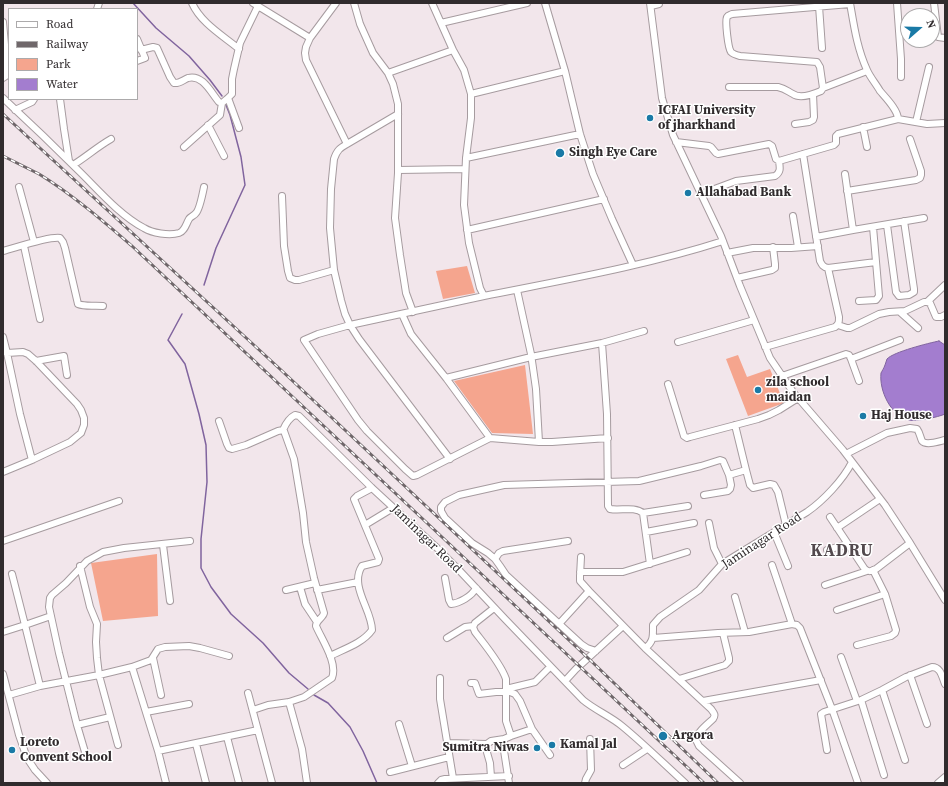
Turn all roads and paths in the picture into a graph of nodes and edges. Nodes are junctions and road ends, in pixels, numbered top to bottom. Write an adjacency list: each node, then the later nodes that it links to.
1 (192, 3): 23 (street)
2 (336, 3): 19 (street)
3 (354, 3): 30 (street)
4 (432, 3): 18 (street)
5 (527, 3): 14 (street)
6 (545, 3): 29 (street)
7 (659, 3): 12 (street)
8 (762, 3): 16 (street)
9 (850, 3): 15 (street); 28 (street)
10 (896, 3): 31 (street)
11 (934, 3): 20 (street)
12 (651, 4): 54 (street)
13 (255, 5): 19 (street); 23 (street)
14 (512, 5): 18 (street)
15 (824, 5): 16 (street); 22 (street)
16 (763, 11): 34 (street)
17 (3, 22): 32 (street)
18 (441, 23): 25 (street)
19 (310, 38): 55 (street)
20 (945, 38)
21 (138, 42): 24 (street)
22 (822, 48)
23 (239, 49): 38 (street)
24 (141, 50): 26 (street); 41 (street)
25 (453, 50): 30 (street); 35 (street)
26 (138, 61)
27 (929, 67): 45 (street)
28 (867, 70): 34 (street); 44 (street)
29 (565, 71): 35 (street); 51 (street)
30 (388, 73): 43 (street)
31 (901, 77)
32 (3, 78)
33 (729, 87): 36 (street)
34 (823, 88): 36 (street)
35 (471, 94): 60 (street)
36 (813, 94): 47 (street)
37 (3, 98): 42 (street)
38 (228, 98): 41 (street); 50 (street)
39 (33, 100): 42 (street)
40 (60, 100): 62 (street)
41 (222, 103): 48 (street)
42 (15, 110): 62 (street)
43 (398, 114): 55 (street); 64 (street)
44 (898, 119): 45 (street); 49 (street)
45 (916, 122): 46 (street)
46 (945, 123)
47 (795, 124)
48 (208, 125): 56 (street); 59 (street)
49 (863, 127): 57 (street); 58 (street)
50 (239, 128)
51 (580, 134): 60 (street); 71 (street)
52 (111, 139): 62 (street)
53 (910, 139): 68 (street)
54 (676, 142): 61 (street); 69 (street)
55 (347, 144): 91 (street)
56 (184, 147)
57 (867, 147)
58 (803, 154): 61 (street); 79 (street)
59 (224, 156)
60 (466, 158): 63 (street)
61 (779, 161): 69 (street)
62 (71, 163): 67 (street)
63 (465, 169): 64 (street); 77 (street)
64 (398, 170): 99 (street)
65 (844, 174): 68 (street)
66 (19, 187): 81 (street)
67 (204, 187)
68 (847, 191): 78 (street)
69 (701, 194): 80 (street)
70 (282, 196): 91 (street)
71 (604, 199): 77 (street); 89 (street)
72 (793, 216): 84 (street)
73 (924, 218): 74 (street)
74 (904, 221): 75 (street); 75 (street)
75 (887, 225): 76 (street)
76 (873, 227): 78 (street); 88 (street)
77 (467, 230): 95 (street)
78 (853, 230): 79 (street)
79 (816, 237): 83 (street)
80 (723, 241): 87 (street); 89 (street)
81 (34, 242): 82 (street); 98 (street)
82 (24, 246): 86 (street); 103 (street)
83 (818, 246): 84 (street); 90 (street)
84 (798, 247): 85 (street)
85 (773, 248): 87 (street); 92 (street)
86 (3, 251)
87 (728, 254): 92 (street)
88 (876, 262): 90 (street); 96 (street)
89 (633, 265): 94 (street)
90 (828, 268): 106 (street)
91 (334, 270): 105 (street)
92 (737, 278): 104 (street)
93 (945, 286): 97 (street)
94 (517, 290): 95 (street); 115 (street)
95 (484, 296): 99 (street)
96 (858, 301)
97 (928, 302): 100 (street); 102 (street)
98 (104, 306)
99 (413, 312): 101 (street)
100 (900, 312): 106 (street); 107 (street)
101 (402, 314): 105 (street); 120 (street)
102 (945, 315)
103 (40, 319)
104 (754, 320): 111 (street); 113 (street)
105 (350, 325): 132 (street); 132 (street)
106 (838, 325): 113 (street)
107 (918, 328)
108 (644, 331): 112 (street)
109 (3, 336): 114 (street)
110 (900, 340): 116 (street)
111 (678, 342)
112 (602, 343): 115 (street); 128 (street)
113 (765, 347): 119 (street)
114 (5, 352): 117 (street); 133 (street)
115 (531, 357): 120 (street); 130 (street)
116 (851, 359): 119 (street); 121 (street)
117 (36, 361): 118 (street); 133 (street)
118 (67, 375)
119 (782, 376): 123 (street)
120 (446, 378): 127 (street)
121 (859, 381)
122 (668, 384): 125 (street)
123 (798, 398): 125 (street); 131 (street)
124 (219, 421): 126 (street)
125 (735, 425): 135 (street)
126 (283, 430): 139 (street, Jaminagar Road); 174 (street)
127 (490, 438): 130 (street); 132 (street)
128 (608, 438): 130 (street); 138 (street)
129 (945, 440): 131 (street)
130 (539, 442)
131 (846, 454): 134 (street)
132 (450, 459)
133 (32, 460): 136 (street)
134 (852, 462): 141 (street); 150 (street, Jaminagar Road)
135 (746, 470): 137 (street); 150 (street)
136 (3, 472)
137 (729, 475): 138 (street); 140 (street)
138 (608, 481): 145 (street); 163 (street)
139 (372, 488): 144 (street, Jaminagar Road); 149 (street)
140 (704, 495)
141 (880, 500): 151 (street); 157 (street)
142 (120, 501): 154 (street)
143 (688, 506): 145 (street)
144 (393, 508): 149 (street); 177 (street, Jaminagar Road)
145 (643, 514): 152 (street)
146 (830, 517): 151 (street)
147 (694, 523): 152 (street)
148 (709, 523): 165 (street)
149 (365, 525): 173 (street)
150 (786, 525): 153 (street, Jaminagar Road)
151 (838, 528): 158 (street)
152 (646, 532): 164 (street)
153 (774, 532): 165 (street, Jaminagar Road); 168 (street)
154 (3, 541)
155 (190, 541): 159 (street)
156 (568, 541): 163 (street)
157 (910, 543): 169 (street); 183 (street)
158 (848, 544): 160 (street); 169 (street)
159 (164, 545): 167 (street); 184 (street)
160 (827, 550)
161 (687, 552): 164 (street)
162 (581, 557): 170 (street)
163 (495, 559): 189 (street)
164 (650, 564): 170 (street)
165 (722, 564): 198 (street, Jaminagar Road)
166 (772, 565): 190 (street)
167 (80, 566): 187 (street); 209 (street)
168 (788, 566)
169 (870, 571): 175 (street); 181 (street)
170 (580, 572): 180 (street)
171 (12, 574): 191 (street)
172 (445, 578): 177 (street)
173 (358, 582): 179 (street); 203 (street)
174 (315, 583): 176 (street); 179 (street)
175 (825, 585)
176 (300, 587): 178 (street); 188 (street)
177 (476, 588): 185 (street, Jaminagar Road)
178 (286, 590)
179 (317, 590): 188 (street)
180 (589, 592): 189 (street); 193 (street)
181 (885, 594): 186 (street); 199 (street)
182 (734, 597): 195 (street)
183 (945, 600)
184 (170, 601)
185 (494, 608): 192 (street); 207 (street, Jaminagar Road)
186 (837, 610)
187 (51, 616): 191 (street); 215 (street)
188 (317, 622): 203 (street)
189 (559, 624): 201 (street)
190 (792, 624): 195 (street); 213 (street)
191 (25, 625): 194 (street); 218 (street)
192 (473, 626): 197 (street); 219 (street)
193 (624, 626): 200 (street); 201 (street)
194 (3, 632)
195 (745, 632): 196 (street)
196 (723, 633): 198 (street); 212 (street)
197 (447, 638)
198 (653, 638): 200 (street, Jaminagar Road)
199 (858, 645)
200 (645, 648): 212 (street)
201 (596, 651): 214 (street)
202 (229, 656): 205 (street)
203 (330, 656): 226 (street)
204 (841, 657): 224 (street)
205 (153, 658): 206 (street); 223 (street)
206 (132, 667): 209 (street); 230 (street)
207 (550, 667): 214 (street, Jaminagar Road); 219 (street)
208 (3, 674): 222 (street)
209 (99, 675): 215 (street); 231 (street)
210 (910, 675): 217 (street); 220 (street); 233 (street)
211 (440, 678): 240 (street)
212 (679, 679): 225 (street)
213 (820, 680): 225 (street); 228 (street)
214 (565, 681): 244 (street, Jaminagar Road)
215 (66, 682): 218 (street); 234 (street)
216 (471, 683): 219 (street)
217 (945, 684)
218 (40, 686): 222 (street)
219 (506, 690): 235 (street); 238 (street)
220 (882, 690): 224 (street); 250 (street)
221 (248, 693): 229 (street)
222 (9, 695): 259 (street)
223 (161, 695)
224 (859, 700): 228 (street); 254 (street)
225 (703, 701): 268 (street)
226 (289, 702): 229 (street); 264 (street)
227 (189, 704): 230 (street)
228 (832, 709): 245 (street); 269 (street)
229 (253, 710): 236 (street)
230 (146, 712): 246 (street)
231 (110, 717): 234 (street); 243 (street)
232 (398, 724): 252 (street)
233 (927, 724)
234 (77, 725): 247 (street)
235 (532, 729): 238 (street); 248 (street)
236 (258, 730): 237 (street); 263 (street)
237 (227, 737): 241 (street); 262 (street)
238 (508, 737): 242 (street); 258 (street)
239 (590, 739): 266 (street)
240 (447, 743): 242 (street); 249 (street)
241 (196, 744): 246 (street); 261 (street)
242 (487, 744): 255 (street)
243 (118, 745)
244 (647, 749): 251 (street); 267 (street, Jaminagar Road)
245 (827, 750)
246 (158, 751): 260 (street)
247 (86, 752)
248 (550, 755)
249 (449, 756): 252 (street); 256 (street)
250 (906, 760)
251 (623, 765)
252 (412, 766): 253 (street)
253 (390, 772)
254 (884, 775)
255 (491, 777): 256 (street); 258 (street)
256 (453, 778): 265 (street)
257 (945, 778): 270 (street)
258 (509, 780)
259 (48, 783)
260 (166, 783)
261 (206, 783)
262 (239, 783)
263 (272, 783)
264 (306, 783)
265 (438, 783)
266 (585, 783)
267 (685, 783)
268 (740, 783)
269 (858, 783)
270 (938, 783)

